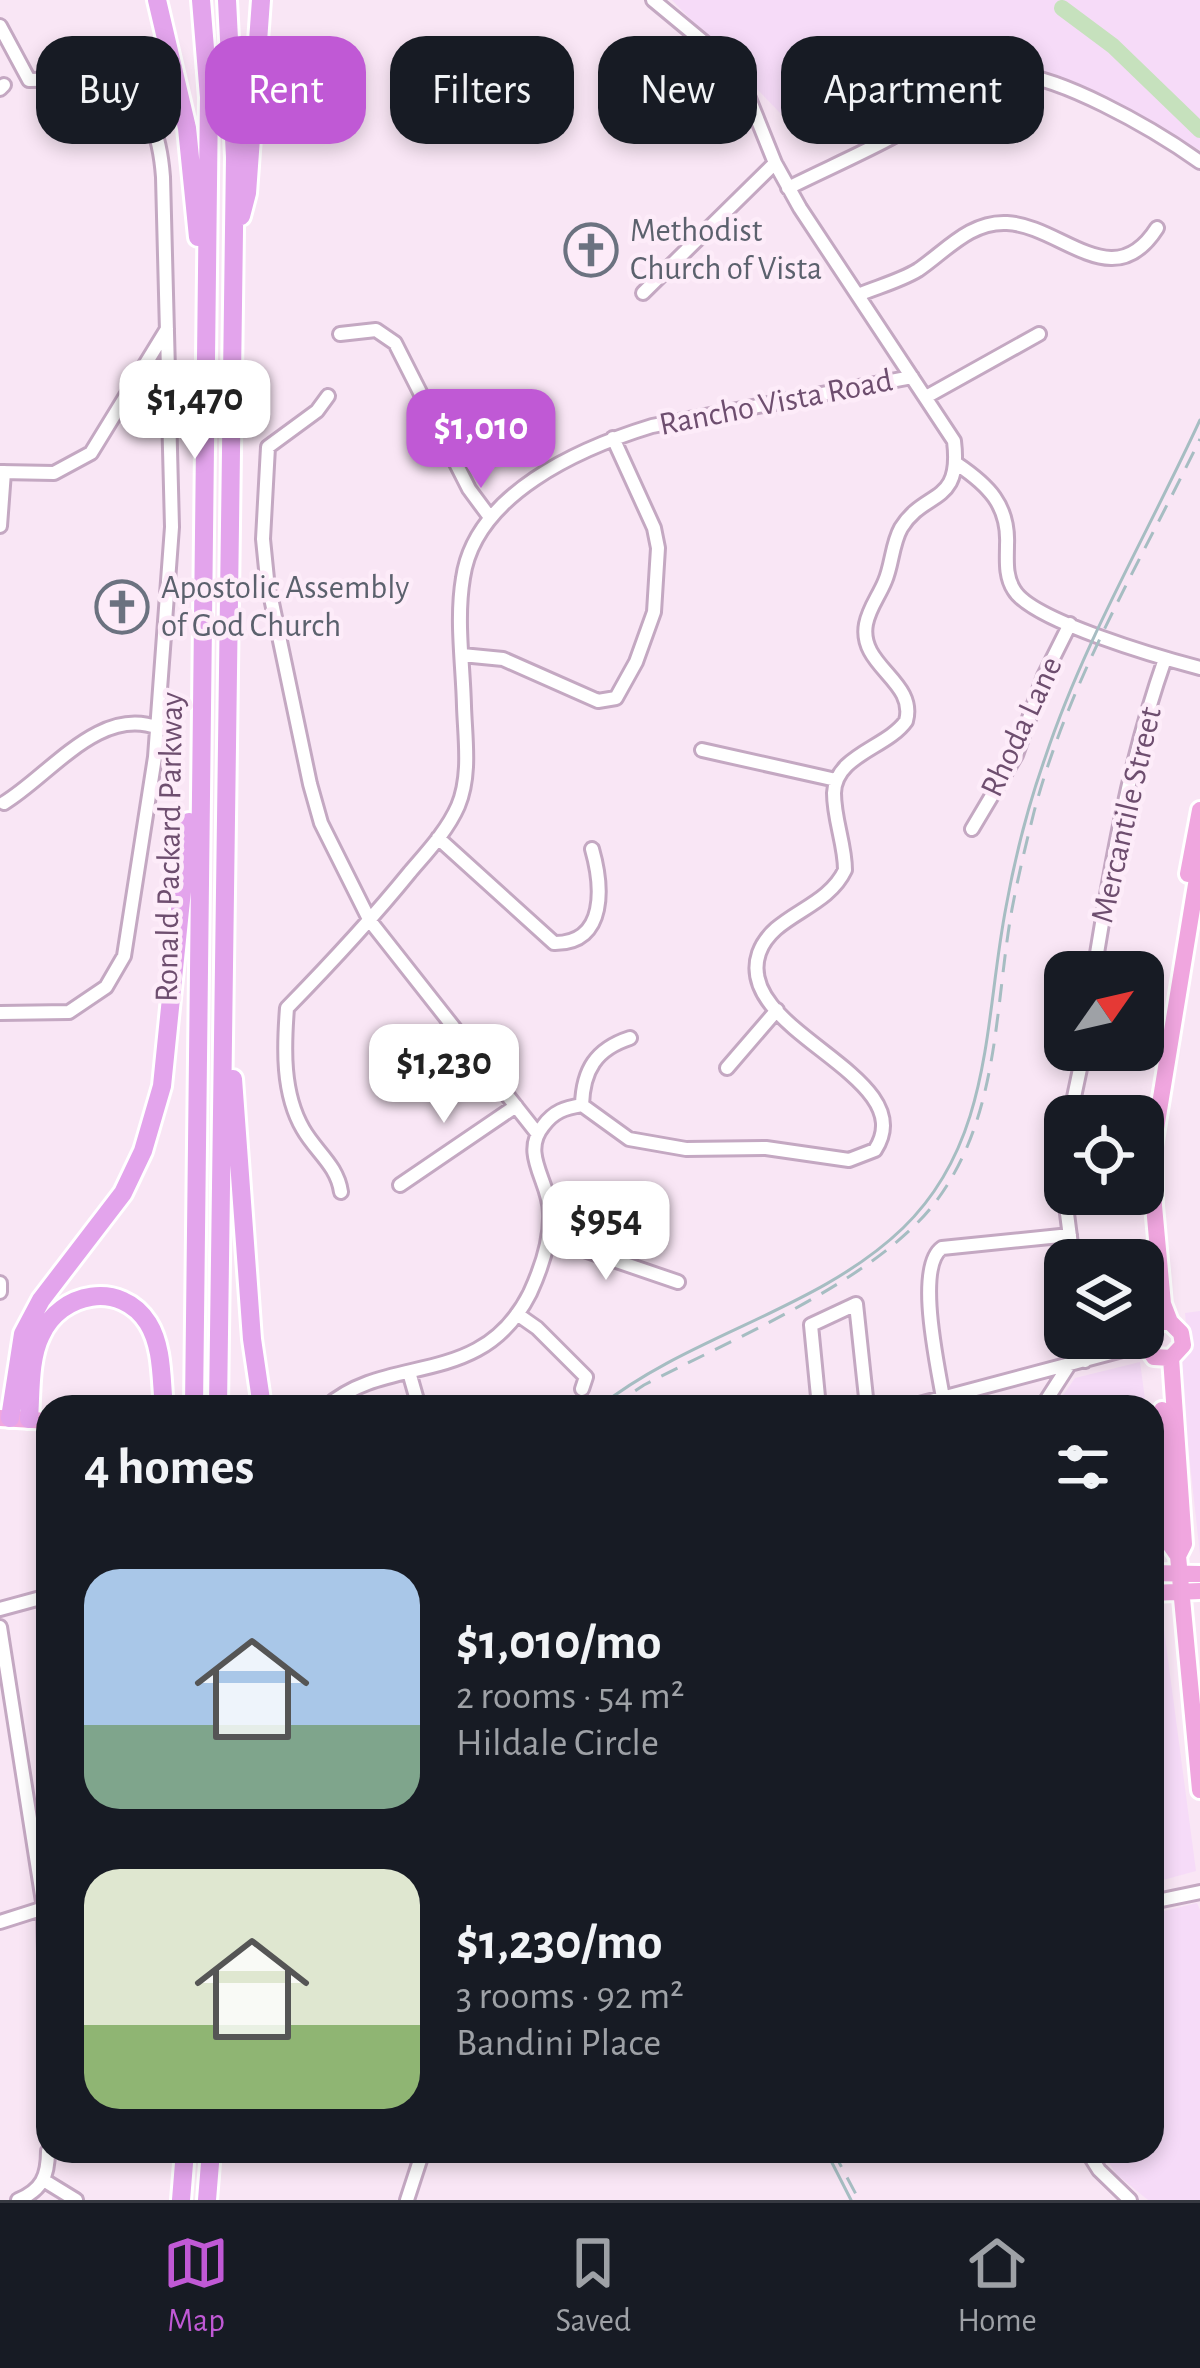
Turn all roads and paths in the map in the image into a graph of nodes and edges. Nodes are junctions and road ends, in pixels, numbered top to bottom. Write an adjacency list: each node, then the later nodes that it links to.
1 (157, 0): 17 (highway)
2 (201, 0): 17 (highway, Ronald Packard Parkway)
3 (226, 0): 11 (highway, Ronald Packard Parkway)
4 (261, 0): 11 (highway)
5 (653, 0): 7 (street)
6 (0, 26): 14 (street)
7 (775, 163): 9 (street); 12 (street)
8 (1200, 163): 9 (street)
9 (788, 188): 13 (street)
10 (1157, 228): 13 (street)
11 (234, 239): 40 (highway, Ronald Packard Parkway)
12 (643, 293)
13 (858, 295): 18 (street)
14 (167, 328): 23 (street); 30 (street)
15 (340, 334): 24 (street)
16 (1039, 334): 20 (street)
17 (207, 345): 31 (highway, Ronald Packard Parkway)
18 (912, 377): 20 (street); 21 (street, Rancho Vista Road)
19 (328, 396): 41 (street)
20 (926, 397): 22 (street)
21 (613, 438): 24 (street, Rancho Vista Road); 27 (street)
22 (956, 464): 26 (street); 33 (street)
23 (2, 472): 25 (street)
24 (489, 516): 27 (street, Rancho Vista Road)
25 (0, 526)
26 (1070, 624): 28 (street); 36 (street, Rhoda Lane)
27 (462, 655): 37 (street, Rancho Vista Road)
28 (1165, 659): 29 (street); 42 (street, Mercantile Street)
29 (1200, 668)
30 (158, 728): 34 (street); 44 (street)
31 (201, 728): 69 (highway, Ronald Packard Parkway); 80 (highway)
32 (702, 750): 33 (street)
33 (836, 780): 43 (street)
34 (4, 802)
35 (1200, 810): 56 (main road)
36 (972, 829)
37 (438, 838): 38 (street); 41 (street, Rancho Vista Road)
38 (592, 849)
39 (1200, 860): 57 (main road)
40 (225, 919): 70 (highway, Ronald Packard Parkway); 71 (highway)
41 (370, 921): 48 (street); 51 (street, Rancho Vista Road)
42 (1097, 951)
43 (777, 1010): 46 (street); 47 (street)
44 (0, 1013)
45 (630, 1038): 47 (street)
46 (727, 1068)
47 (582, 1105): 49 (street)
48 (516, 1106): 49 (street); 50 (street)
49 (537, 1133): 54 (street)
50 (400, 1185)
51 (341, 1192)
52 (1069, 1215): 53 (street)
53 (1070, 1234): 55 (street); 76 (street)
54 (549, 1238): 58 (street); 59 (street)
55 (1070, 1239)
56 (1149, 1239)
57 (1157, 1239)
58 (678, 1282)
59 (517, 1314): 66 (street); 67 (street)
60 (1164, 1324): 61 (main road)
61 (1164, 1352)
62 (1103, 1359): 64 (street)
63 (1158, 1359): 79 (main road)
64 (1085, 1361): 65 (street)
65 (1069, 1365): 77 (street); 78 (street)
66 (410, 1372): 72 (street); 73 (street)
67 (582, 1389)
68 (163, 1395): 80 (highway)
69 (194, 1395)
70 (218, 1395)
71 (261, 1395)
72 (346, 1395)
73 (416, 1395)
74 (818, 1395): 75 (street)
75 (866, 1395)
76 (943, 1395)
77 (954, 1395)
78 (1050, 1395)
79 (1162, 1395)
80 (22, 1419)
81 (1164, 1436): 82 (main road)
82 (1179, 1564): 83 (main road); 84 (main road); 85 (main road)
83 (1164, 1570)
84 (1200, 1574)
85 (1191, 1592): 89 (main road)
86 (36, 1599): 87 (street)
87 (0, 1609)
88 (0, 1627): 90 (street)
89 (1200, 1790)
90 (36, 1857)
91 (1200, 1892): 92 (street)
92 (1164, 1900)
93 (36, 1911): 94 (street)
94 (0, 1922)
95 (47, 2163): 100 (street)
96 (184, 2163): 103 (highway)
97 (210, 2163): 104 (highway)
98 (419, 2163): 105 (street)
99 (1095, 2163): 106 (street)
100 (45, 2181): 101 (street); 102 (street)
101 (18, 2200)
102 (76, 2200)
103 (181, 2200)
104 (207, 2200)
105 (407, 2200)
106 (1130, 2200)

